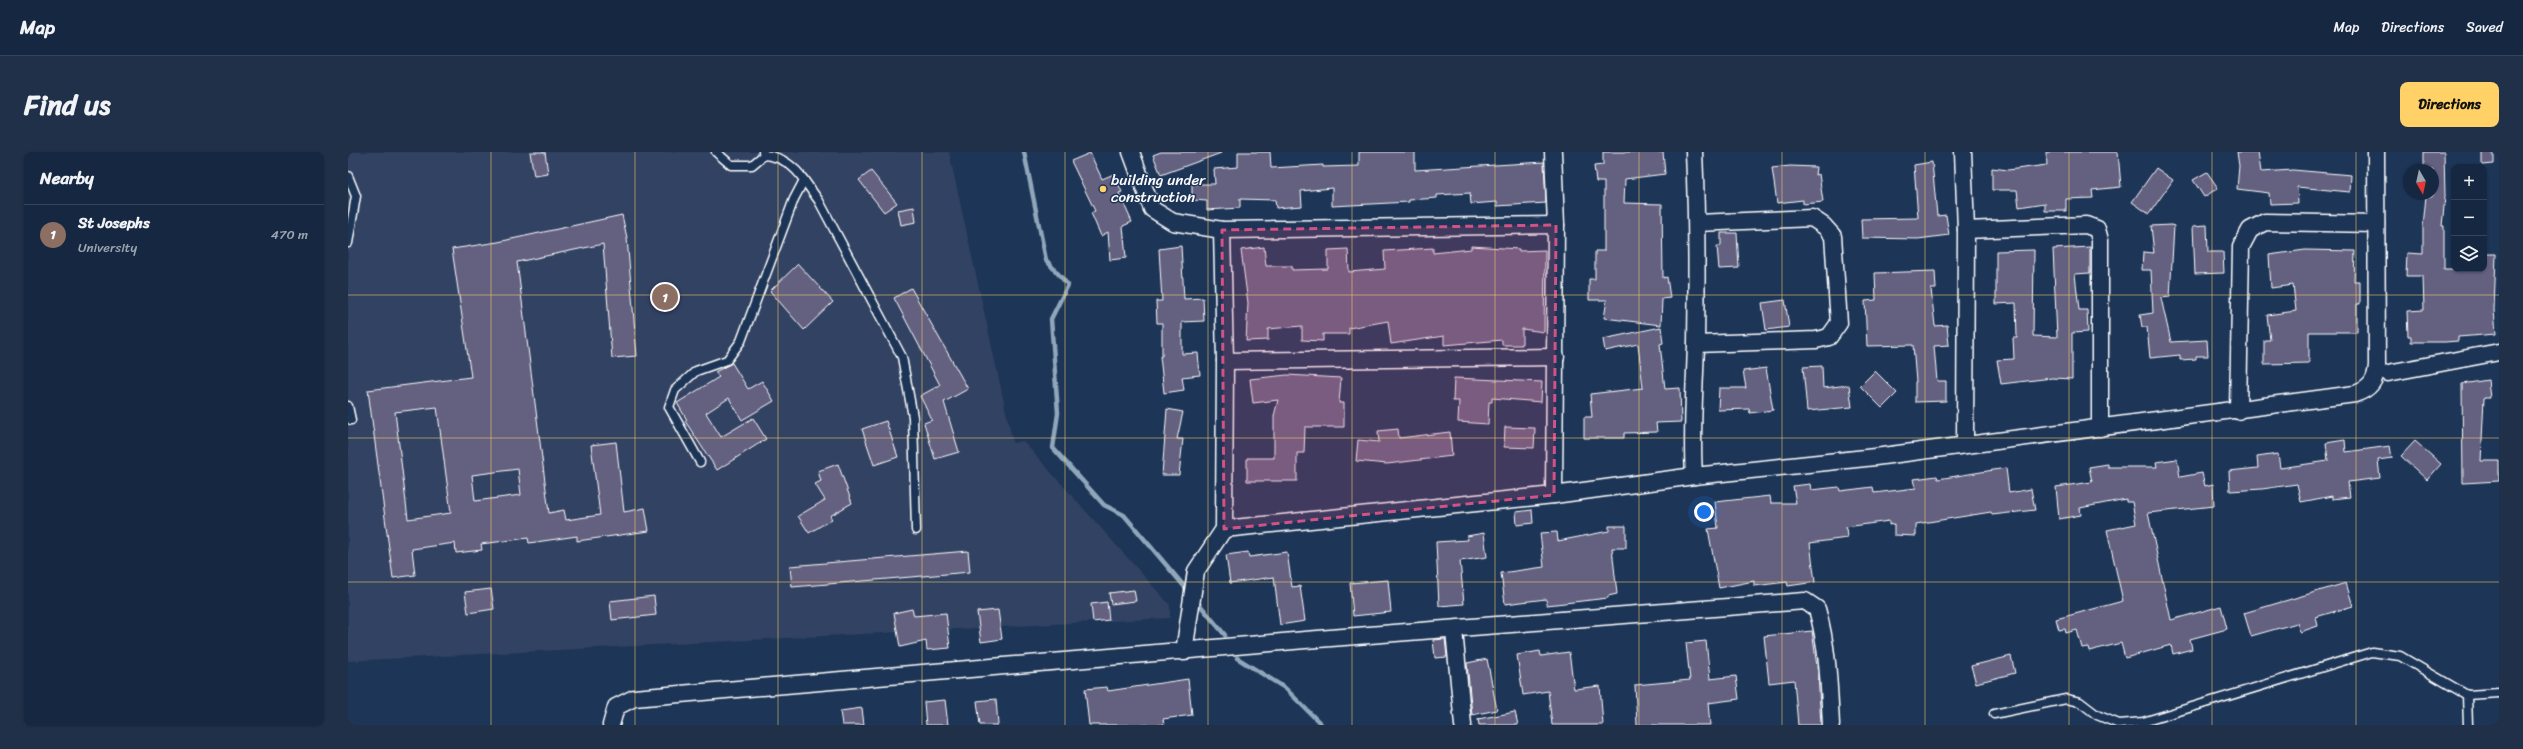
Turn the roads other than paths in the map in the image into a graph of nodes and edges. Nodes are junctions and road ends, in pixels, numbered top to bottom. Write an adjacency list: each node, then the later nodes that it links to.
1 (716, 152): 7 (lane)
2 (1131, 152): 13 (street)
3 (1553, 152): 12 (street)
4 (1694, 152): 10 (street)
5 (1963, 152): 14 (street)
6 (2376, 152): 11 (street)
7 (764, 153): 9 (lane)
8 (348, 176): 15 (lane)
9 (804, 180): 26 (lane); 30 (lane)
10 (1697, 223): 16 (street); 16 (street)
11 (2376, 224): 22 (street); 22 (street)
12 (1556, 225): 13 (street); 18 (street)
13 (1222, 230): 19 (street)
14 (1966, 230): 24 (street); 25 (street)
15 (348, 243)
16 (1696, 344): 27 (street)
17 (2499, 352): 20 (street)
18 (1556, 357): 19 (street); 28 (street)
19 (1225, 361): 29 (street)
20 (2388, 373)
21 (348, 406): 23 (lane)
22 (2238, 411): 24 (street)
23 (351, 420)
24 (2100, 428): 25 (street)
25 (1965, 444): 27 (street)
26 (700, 462)
27 (1694, 476): 28 (street)
28 (1554, 495): 29 (street)
29 (1224, 529): 32 (street)
30 (916, 530)
31 (1454, 630): 32 (street); 38 (street); 39 (street)
32 (1184, 652): 37 (street)
33 (2499, 693): 34 (lane)
34 (2467, 695): 36 (lane); 40 (lane)
35 (1994, 714): 36 (lane)
36 (2143, 724)
37 (611, 725)
38 (1463, 725)
39 (1831, 725)
40 (2468, 725)

